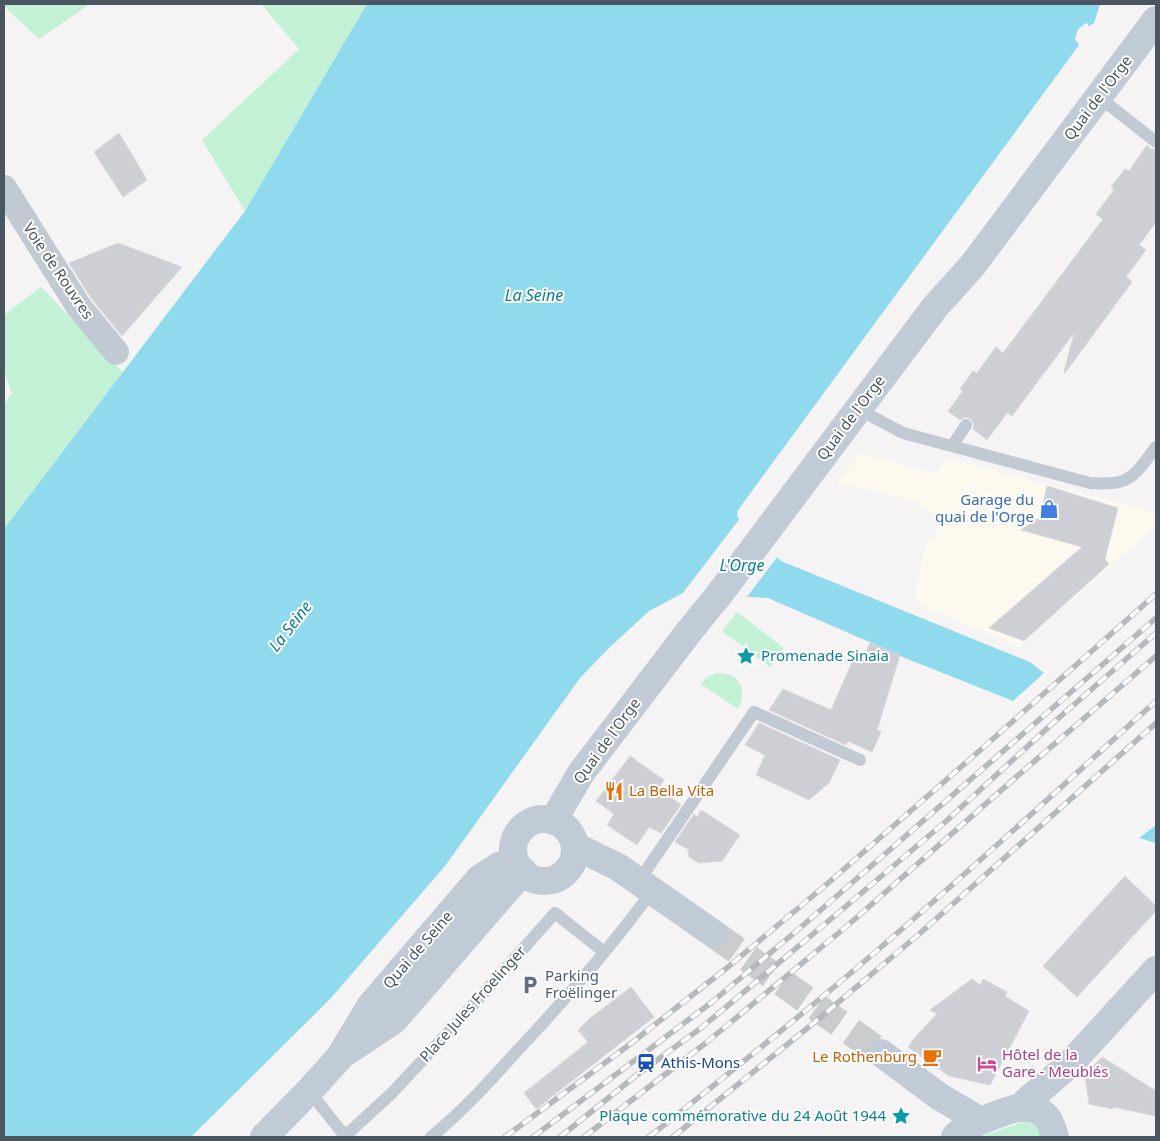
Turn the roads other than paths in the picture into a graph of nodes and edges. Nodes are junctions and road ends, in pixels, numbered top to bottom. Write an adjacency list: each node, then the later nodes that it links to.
1 (1156, 20): 2 (main road, Quai de l'Orge)
2 (1099, 97): 3 (lane); 6 (main road, Quai de l'Orge)
3 (1156, 142)
4 (4, 188): 5 (street, Voie de Rouvres)
5 (116, 352)
6 (858, 409): 8 (lane); 11 (main road, Quai de l'Orge)
7 (966, 424): 8 (lane)
8 (952, 446): 9 (lane)
9 (1156, 447)
10 (860, 760): 14 (lane)
11 (553, 821): 12 (main road); 13 (main road)
12 (575, 846): 13 (main road); 14 (main road)
13 (519, 865): 20 (main road, Quai de Seine)
14 (645, 886): 15 (main road); 16 (lane)
15 (714, 934)
16 (604, 952): 25 (lane, Place Jules Froelinger); 28 (lane)
17 (1156, 970): 19 (main road)
18 (881, 1053): 21 (main road)
19 (1058, 1076): 22 (main road); 24 (main road)
20 (309, 1091): 25 (lane); 27 (main road, Quai de Seine)
21 (940, 1097): 23 (main road); 26 (main road)
22 (1019, 1108): 23 (main road); 24 (main road)
23 (981, 1121): 26 (main road)
24 (1053, 1129)
25 (345, 1136)
26 (956, 1136)
27 (264, 1137)
28 (431, 1137)

